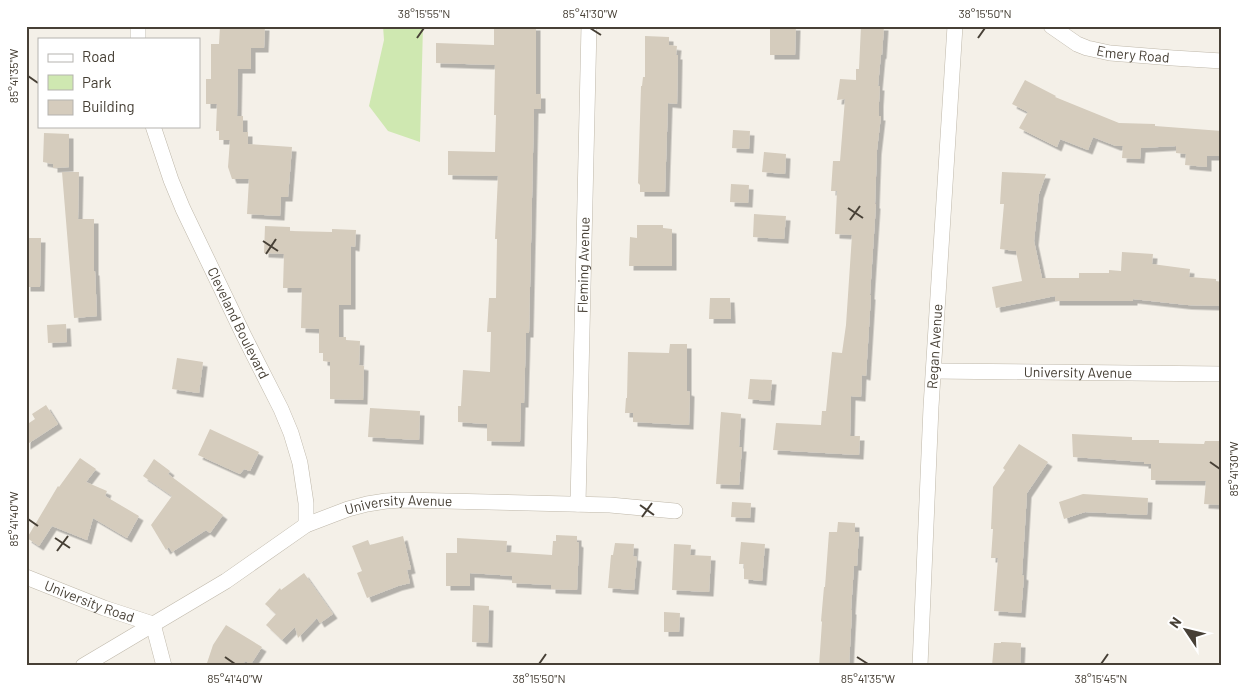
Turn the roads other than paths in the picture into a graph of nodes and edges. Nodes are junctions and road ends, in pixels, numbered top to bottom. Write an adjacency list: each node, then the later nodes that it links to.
1 (590, 26): 8 (street, Fleming Avenue)
2 (955, 26): 6 (street, Regan Avenue)
3 (1051, 26): 4 (street, Emery Road)
4 (1222, 61)
5 (154, 128): 10 (street, Cleveland Boulevard)
6 (934, 370): 7 (street, University Avenue); 15 (street, Regan Avenue)
7 (1222, 374)
8 (578, 504): 9 (street, University Avenue); 10 (street, University Avenue)
9 (676, 511)
10 (306, 525): 12 (street, University Avenue)
11 (26, 577): 12 (street, University Road)
12 (153, 624): 13 (street, University Avenue); 14 (street)
13 (83, 666)
14 (164, 666)
15 (920, 666)

